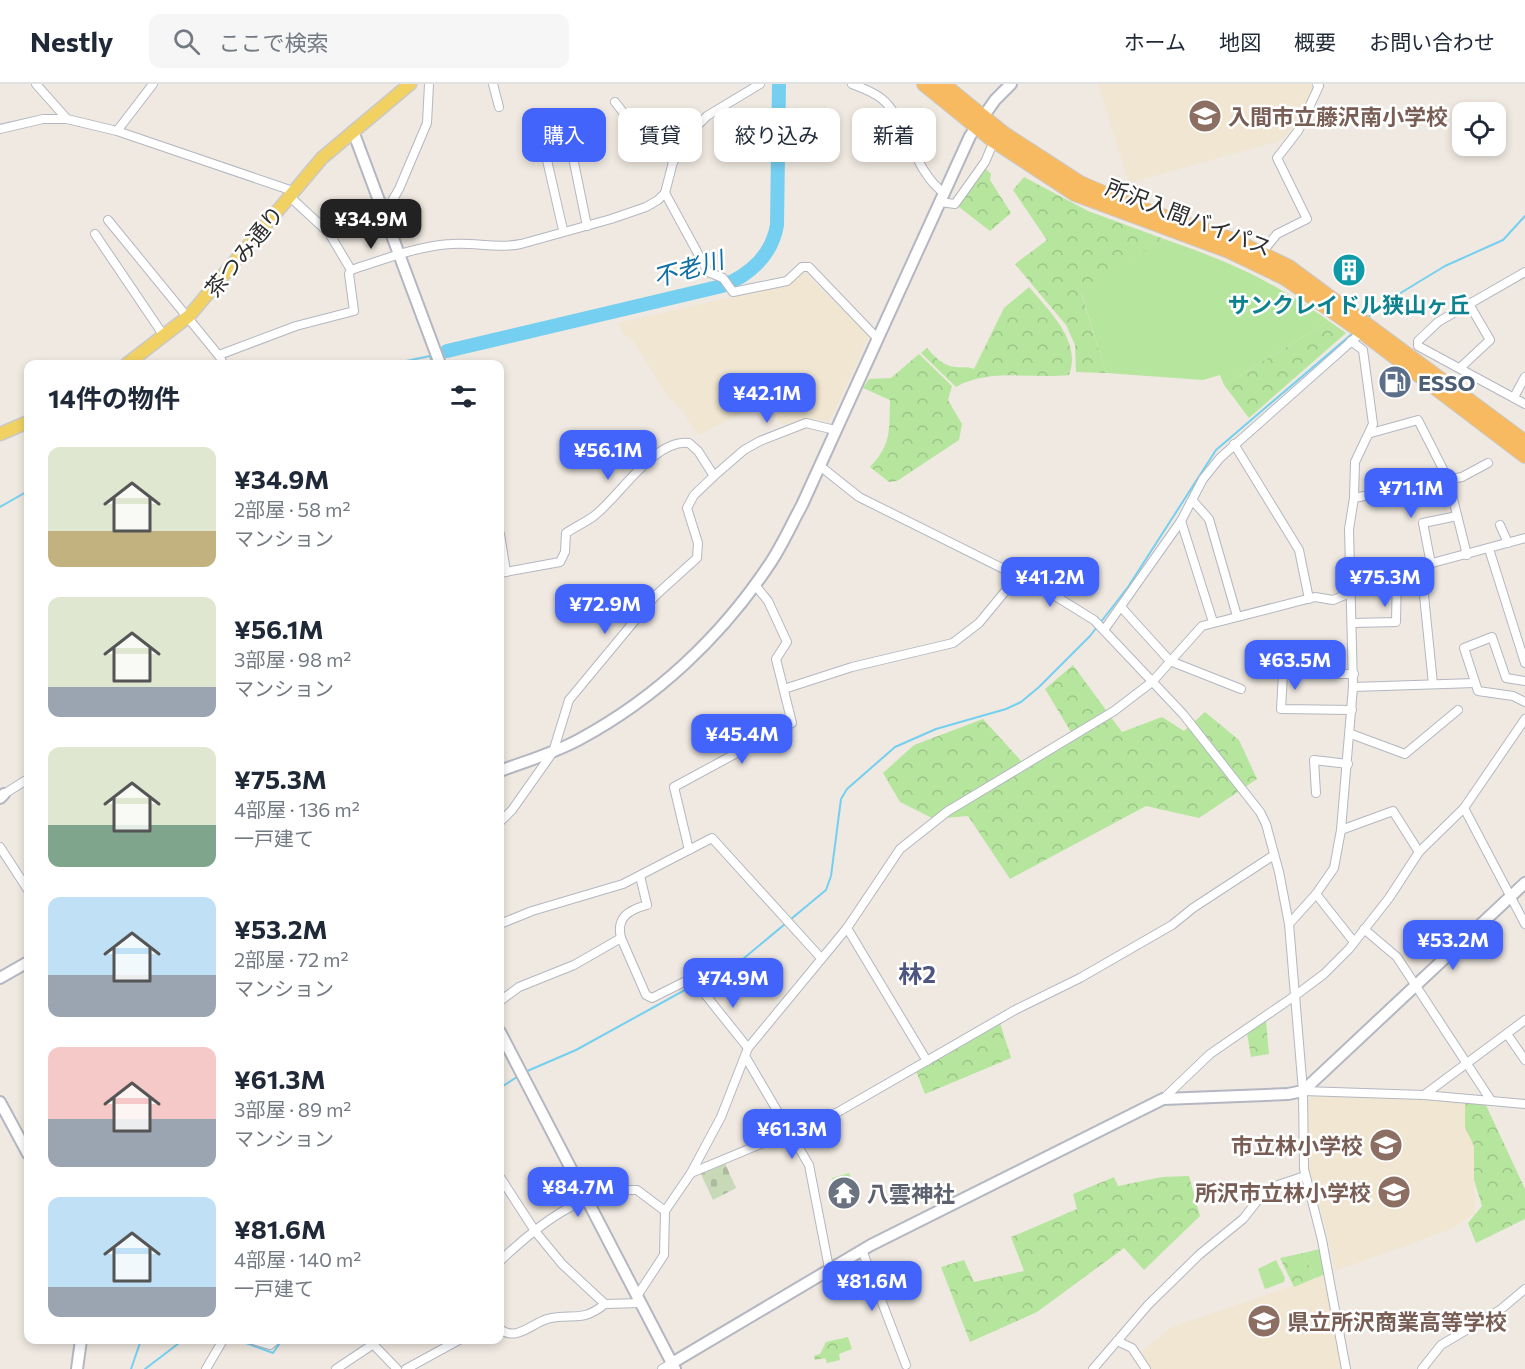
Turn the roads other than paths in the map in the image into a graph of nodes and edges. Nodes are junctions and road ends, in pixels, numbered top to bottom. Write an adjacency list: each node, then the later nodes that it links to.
1 (36, 84): 15 (street)
2 (153, 84): 20 (street)
3 (410, 84): 19 (main road, 茶つみ通り)
4 (429, 84): 28 (street)
5 (493, 84): 13 (street)
6 (760, 84): 16 (street)
7 (852, 84): 27 (street)
8 (924, 84): 17 (highway, 所沢入間バイパス)
9 (943, 84): 17 (highway, 所沢入間バイパス)
10 (1011, 84): 17 (street)
11 (1319, 85): 34 (street)
12 (615, 102): 14 (street)
13 (500, 107)
14 (620, 108)
15 (67, 119): 18 (street); 20 (street)
16 (702, 122)
17 (979, 122): 21 (highway, 所沢入間バイパス); 27 (street); 34 (highway, 所沢入間バイパス)
18 (0, 129)
19 (353, 131): 26 (main road, 茶つみ通り); 28 (street)
20 (117, 132): 26 (street)
21 (994, 141): 27 (street); 34 (highway, 所沢入間バイパス)
22 (547, 162): 31 (street)
23 (574, 162): 30 (street)
24 (673, 162): 25 (street)
25 (665, 192): 30 (street); 41 (street)
26 (291, 193): 35 (street); 38 (main road, 茶つみ通り)
27 (942, 197): 41 (street)
28 (384, 215): 33 (street)
29 (108, 220): 38 (street)
30 (586, 226): 31 (street)
31 (563, 231): 33 (street)
32 (95, 234): 40 (street)
33 (399, 255): 35 (street); 45 (street)
34 (1258, 257): 39 (highway, 所沢入間バイパス)
35 (351, 270): 42 (street)
36 (1525, 272): 37 (street)
37 (1469, 304): 46 (street); 47 (street)
38 (189, 316): 40 (main road, 茶つみ通り); 42 (street)
39 (1360, 330): 48 (highway, 所沢入間バイパス); 54 (street); 57 (street); 58 (highway, 所沢入間バイパス)
40 (164, 336): 43 (main road, 茶つみ通り)
41 (878, 339): 53 (street)
42 (219, 355): 44 (street)
43 (132, 360)
44 (221, 360)
45 (438, 360)
46 (1443, 360): 47 (street); 48 (street)
47 (1461, 367): 50 (street)
48 (1433, 374): 56 (highway, 所沢入間バイパス)
49 (1525, 377): 50 (street)
50 (1514, 397): 51 (street)
51 (1525, 404)
52 (24, 424): 55 (main road)
53 (836, 430): 60 (street); 61 (street)
54 (1371, 433): 62 (street); 63 (street)
55 (0, 434)
56 (1525, 442)
57 (1234, 444): 64 (street); 79 (street)
58 (1525, 456)
59 (1488, 464): 62 (street)
60 (820, 466): 76 (street); 77 (street)
61 (714, 476): 74 (street); 100 (street)
62 (1448, 479): 63 (street); 65 (street)
63 (1354, 498): 78 (street)
64 (1193, 501): 66 (street); 81 (street)
65 (1457, 516): 71 (street); 72 (street)
66 (1181, 521): 80 (street); 82 (street)
67 (1500, 525): 69 (street)
68 (1525, 538): 69 (street)
69 (1508, 543): 70 (street)
70 (1489, 549): 71 (street); 86 (street)
71 (1467, 555): 72 (street)
72 (1431, 564): 73 (street)
73 (1421, 566): 75 (street); 91 (street)
74 (504, 572)
75 (1397, 573): 78 (street); 83 (street)
76 (1017, 577): 84 (street); 93 (street)
77 (755, 585): 93 (street); 100 (street)
78 (1352, 592): 79 (street); 83 (street)
79 (1309, 599): 81 (street)
80 (1121, 608): 84 (street); 85 (street)
81 (1237, 616): 82 (street)
82 (1213, 622): 85 (street)
83 (1353, 623): 87 (street)
84 (1104, 630): 89 (street)
85 (1170, 661): 89 (street); 94 (street)
86 (1525, 663)
87 (1354, 674): 92 (street); 96 (street)
88 (1525, 681): 90 (street)
89 (1152, 682): 112 (street); 121 (street)
90 (1475, 683): 91 (street); 95 (street)
91 (1433, 684): 92 (street)
92 (1353, 687): 96 (street)
93 (784, 689): 110 (street)
94 (1241, 689)
95 (1525, 702)
96 (1352, 710): 99 (street)
97 (1458, 710): 99 (street)
98 (1525, 719): 106 (street)
99 (1351, 734): 101 (street)
100 (553, 752): 102 (street); 107 (street)
101 (1348, 764): 104 (street); 108 (street)
102 (504, 770)
103 (24, 782): 105 (street)
104 (1316, 793)
105 (2, 796)
106 (1464, 808): 111 (street); 117 (street)
107 (504, 818)
108 (1341, 830): 111 (street); 116 (street)
109 (0, 847): 115 (street)
110 (689, 850): 113 (street); 125 (street)
111 (1419, 852): 122 (street)
112 (1274, 855): 119 (street); 135 (street)
113 (640, 876): 118 (street); 123 (street)
114 (1525, 883): 117 (street)
115 (24, 884)
116 (1316, 894): 119 (street); 124 (street)
117 (1510, 898): 120 (street); 128 (street)
118 (504, 922)
119 (1288, 924): 129 (street)
120 (1525, 924)
121 (847, 928): 125 (street); 135 (street)
122 (1364, 929): 124 (street); 128 (street)
123 (621, 938): 130 (street); 134 (street)
124 (1354, 942): 129 (street)
125 (821, 958): 134 (street)
126 (24, 964): 127 (street)
127 (0, 978)
128 (1415, 987): 137 (street); 138 (street)
129 (1296, 995): 138 (street); 140 (street)
130 (504, 998)
131 (1525, 1020): 132 (street)
132 (1507, 1034): 136 (street); 137 (street)
133 (504, 1041): 149 (street)
134 (746, 1052): 144 (street); 146 (street)
135 (927, 1060): 144 (street)
136 (1525, 1060)
137 (1467, 1064): 139 (street); 141 (street)
138 (1303, 1091): 139 (street); 140 (street); 147 (street)
139 (1424, 1095): 141 (street)
140 (1163, 1099): 152 (street)
141 (1490, 1099): 143 (street)
142 (0, 1102): 145 (street)
143 (1525, 1104)
144 (790, 1133): 146 (street); 154 (street)
145 (24, 1147)
146 (691, 1173): 150 (street)
147 (1305, 1176): 159 (street); 175 (street)
148 (504, 1183): 151 (street)
149 (586, 1198): 150 (street); 151 (street); 156 (street)
150 (665, 1211): 156 (street)
151 (535, 1230): 153 (street); 157 (street)
152 (862, 1250): 154 (street); 165 (street)
153 (504, 1257)
154 (829, 1269): 166 (street)
155 (1525, 1289): 176 (street)
156 (639, 1300): 157 (street); 166 (street)
157 (605, 1304): 158 (street)
158 (504, 1333)
159 (1117, 1341): 173 (street); 174 (street)
160 (80, 1344): 167 (street)
161 (221, 1344): 168 (street)
162 (367, 1344): 169 (street)
163 (372, 1344): 170 (street)
164 (452, 1344): 171 (street)
165 (906, 1365)
166 (674, 1366): 172 (street)
167 (77, 1369)
168 (206, 1369)
169 (336, 1369)
170 (397, 1369)
171 (406, 1369)
172 (662, 1369)
173 (1094, 1369)
174 (1146, 1369)
175 (1346, 1369)
176 (1422, 1369)

